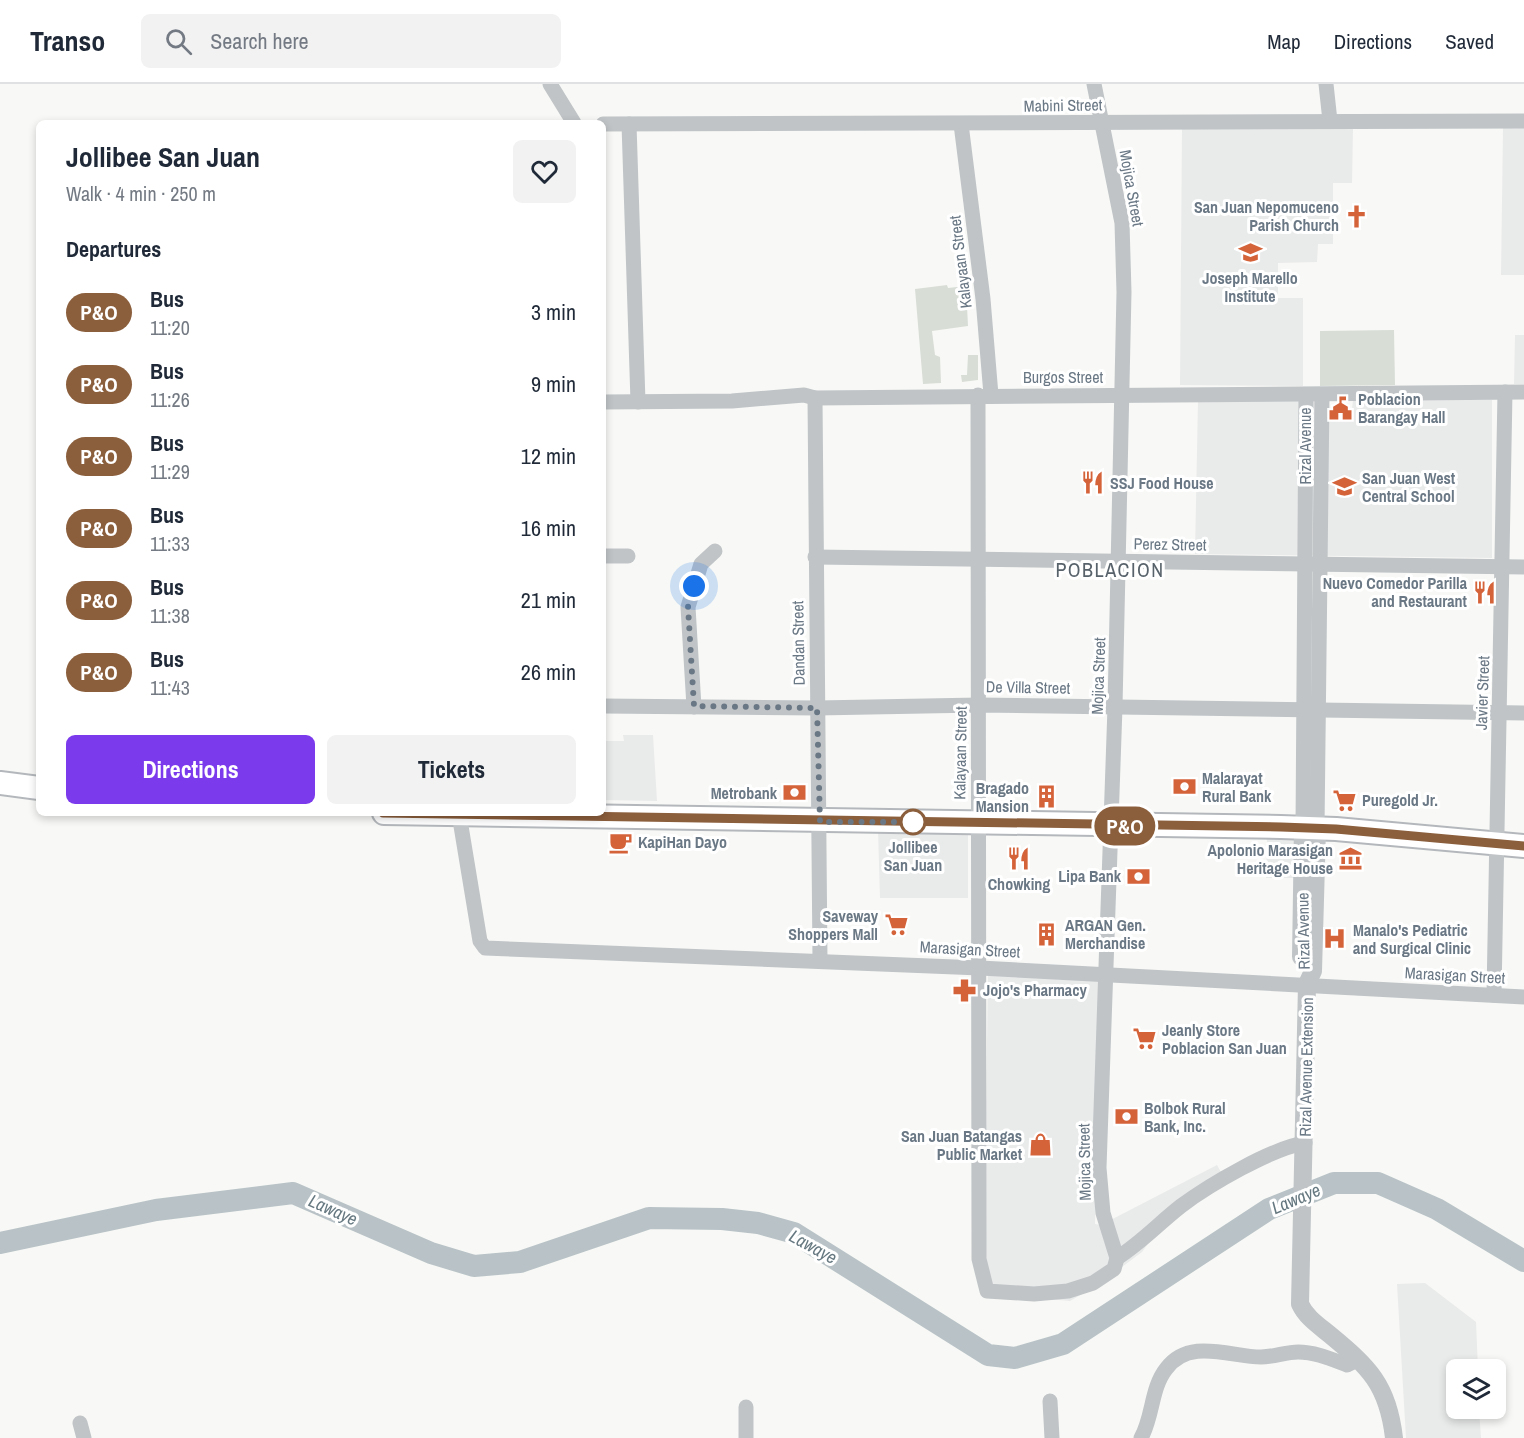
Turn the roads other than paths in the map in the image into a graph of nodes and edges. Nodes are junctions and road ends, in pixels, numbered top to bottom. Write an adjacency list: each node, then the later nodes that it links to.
1 (550, 84): 4 (street)
2 (1094, 84): 7 (street, Mojica Street)
3 (1326, 84): 5 (street)
4 (572, 120)
5 (1330, 121): 6 (street, Mabini Street); 7 (street, Mabini Street)
6 (1524, 121)
7 (1102, 122): 10 (street, Mabini Street); 13 (street, Mojica Street)
8 (606, 124): 9 (street, Mabini Street)
9 (629, 124): 10 (street, Mabini Street); 19 (street)
10 (962, 124): 16 (street, Kalayaan Street)
11 (1524, 392): 12 (street, Burgos Street)
12 (1505, 393): 15 (street, Burgos Street); 30 (street, Javier Street)
13 (1122, 394): 14 (street, Burgos Street); 16 (street, Burgos Street); 27 (street, Mojica Street)
14 (1306, 394): 15 (street, Burgos Street); 20 (street, Rizal Avenue)
15 (1322, 394): 21 (street, Rizal Avenue)
16 (985, 395): 17 (street, Burgos Street); 26 (street, Kalayaan Street)
17 (815, 398): 19 (street, Burgos Street); 25 (street, Dandan Street)
18 (606, 402): 19 (street, Burgos Street)
19 (638, 402)
20 (1305, 480): 21 (street); 28 (street, Rizal Avenue)
21 (1321, 480): 29 (street, Rizal Avenue)
22 (715, 551): 34 (street)
23 (606, 556): 24 (street)
24 (628, 556)
25 (815, 557): 26 (street, Perez Street); 36 (street, Dandan Street)
26 (978, 560): 27 (street, Perez Street); 32 (street, Kalayaan Street)
27 (1119, 562): 28 (street, Perez Street); 35 (street, Mojica Street)
28 (1305, 564): 29 (street, Perez Street); 37 (street, Rizal Avenue)
29 (1320, 564): 30 (street, Perez Street); 38 (street, Rizal Avenue)
30 (1503, 566): 31 (street, Perez Street); 39 (street, Javier Street)
31 (1524, 567)
32 (979, 705): 35 (street, De Villa Street); 36 (street, De Villa Street); 46 (street, Kalayaan Street)
33 (606, 706): 34 (street, De Villa Street)
34 (694, 706): 36 (street, De Villa Street)
35 (1115, 706): 37 (street, De Villa Street); 47 (street, Mojica Street)
36 (817, 708): 45 (street, Dandan Street)
37 (1303, 709): 38 (street, De Villa Street); 48 (street, Rizal Avenue)
38 (1319, 709): 39 (street, De Villa Street); 48 (street, Rizal Avenue)
39 (1500, 712): 40 (street, De Villa Street); 49 (street, Javier Street)
40 (1524, 713)
41 (0, 783): 42 (main road)
42 (36, 788)
43 (474, 816): 51 (street, Marasigan Street)
44 (560, 816): 45 (main road)
45 (820, 822): 46 (main road); 51 (street, Dandan Street)
46 (978, 823): 47 (main road); 52 (street, Kalayaan Street)
47 (1112, 825): 48 (main road); 53 (street, Mojica Street)
48 (1310, 828): 49 (main road); 54 (street, Rizal Avenue)
49 (1496, 844): 50 (main road); 55 (street, Javier Street)
50 (1524, 846)
51 (820, 961): 52 (street, Marasigan Street)
52 (980, 968): 53 (street, Marasigan Street); 58 (street, Kalayaan Street)
53 (1108, 974): 54 (street, Marasigan Street); 58 (street, Mojica Street)
54 (1307, 984): 55 (street, Marasigan Street); 57 (street, Rizal Avenue Extension)
55 (1494, 995): 56 (street, Marasigan Street)
56 (1524, 997)
57 (1305, 1146): 58 (street); 59 (street, Rizal Avenue Extension)
58 (1115, 1264)
59 (1359, 1359): 64 (street); 65 (street, Rizal Avenue Extension)
60 (1050, 1401): 63 (street)
61 (746, 1407): 62 (street)
62 (746, 1438)
63 (1052, 1438)
64 (1141, 1438)
65 (1394, 1438)

